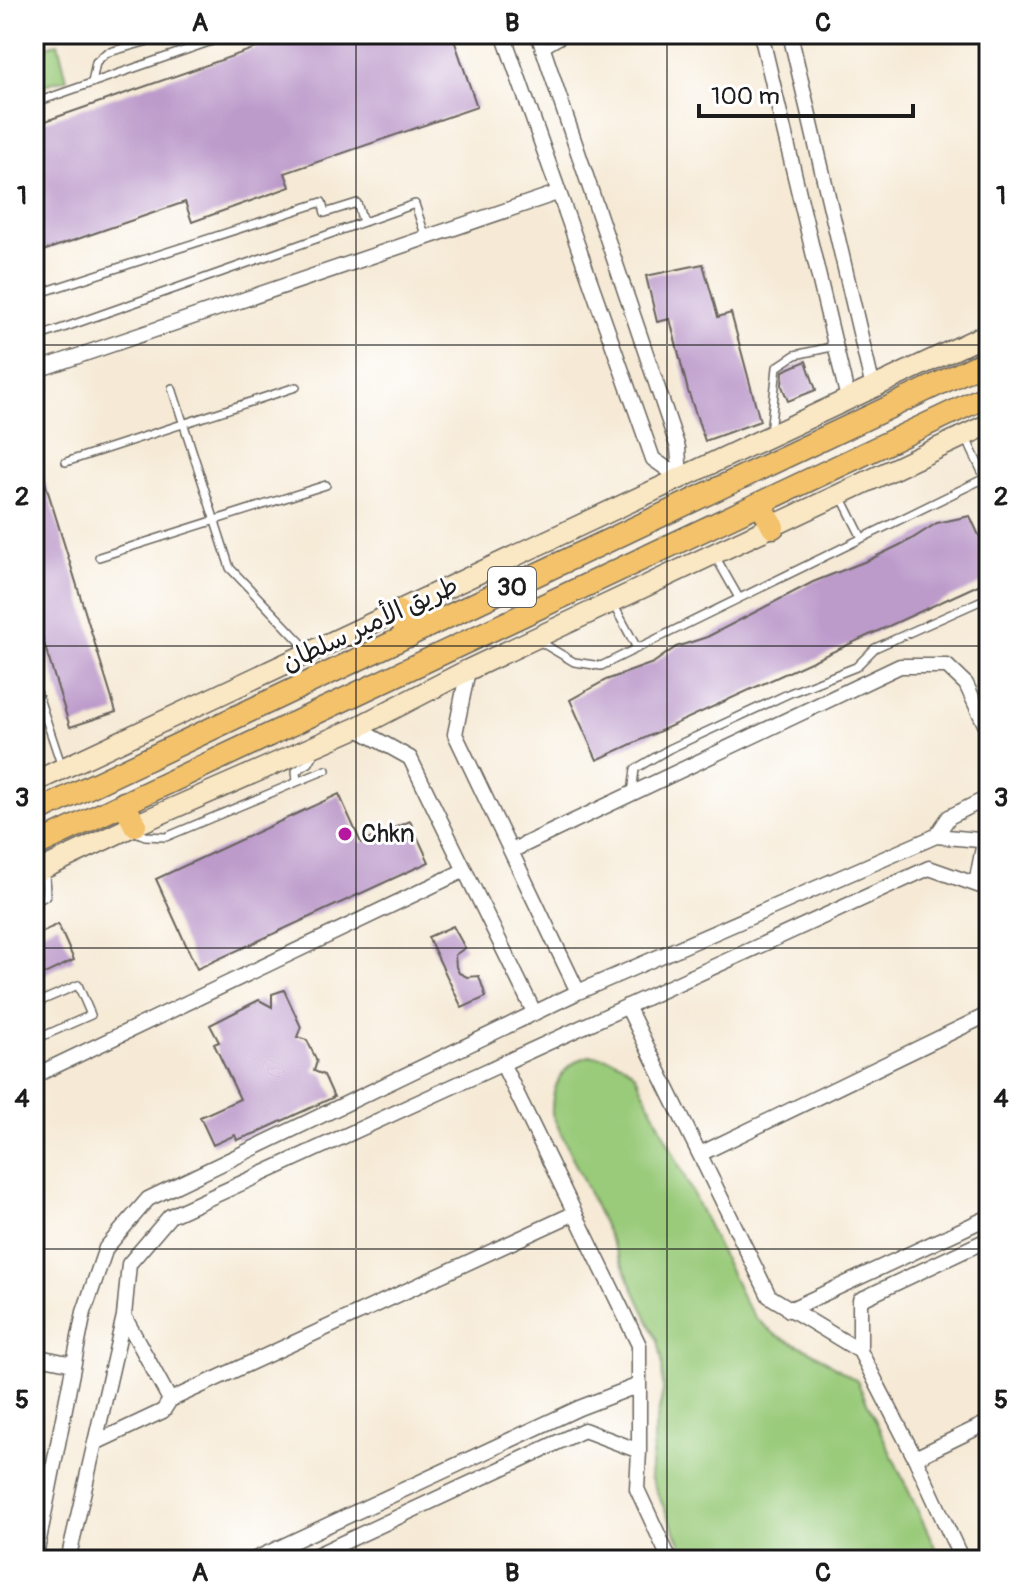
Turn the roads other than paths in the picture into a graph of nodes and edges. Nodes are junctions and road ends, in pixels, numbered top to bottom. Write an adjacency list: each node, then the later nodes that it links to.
1 (173, 34): 9 (lane)
2 (232, 34): 9 (lane)
3 (503, 34): 11 (street)
4 (538, 34): 8 (street)
5 (571, 34): 8 (lane)
6 (761, 34): 17 (street)
7 (790, 34): 22 (street)
8 (543, 50): 30 (street)
9 (92, 83): 10 (lane)
10 (34, 103)
11 (557, 193): 13 (street); 30 (street)
12 (363, 222): 13 (lane); 14 (lane); 15 (lane)
13 (426, 238): 19 (street)
14 (34, 295)
15 (34, 321)
16 (989, 333): 22 (main road)
17 (836, 346): 24 (street); 27 (lane)
18 (989, 360): 45 (main road, طريق الأمير سلطان / 30)
19 (34, 371)
20 (296, 387): 25 (lane)
21 (172, 388): 25 (lane)
22 (873, 388): 24 (main road)
23 (989, 395): 35 (main road, 30)
24 (848, 399): 27 (main road)
25 (183, 423): 29 (lane); 36 (lane)
26 (989, 424): 28 (main road)
27 (770, 436): 30 (main road)
28 (964, 436): 31 (lane); 34 (main road)
29 (66, 462)
30 (680, 478): 44 (main road)
31 (985, 478): 33 (lane); 38 (lane)
32 (326, 485): 36 (lane)
33 (989, 487)
34 (840, 494): 37 (main road); 38 (lane)
35 (760, 503): 37 (main road); 60 (main road, 30)
36 (214, 520): 40 (lane); 48 (lane)
37 (773, 527): 39 (main road)
38 (862, 538): 42 (lane)
39 (714, 554): 42 (lane); 43 (main road)
40 (99, 557)
41 (989, 597): 58 (lane)
42 (739, 598): 47 (lane)
43 (612, 602): 46 (main road); 47 (lane)
44 (397, 611): 45 (main road); 48 (main road)
45 (409, 636): 61 (main road, طريق الأمير سلطان / 30)
46 (535, 639): 47 (lane); 49 (main road)
47 (637, 648)
48 (311, 652): 54 (main road)
49 (468, 670): 51 (main road); 66 (street)
50 (34, 683): 54 (lane)
51 (356, 728): 53 (main road); 68 (street)
52 (989, 733): 58 (street)
53 (317, 745): 57 (lane); 62 (main road)
54 (63, 769): 56 (main road)
55 (326, 770): 57 (lane)
56 (34, 782)
57 (297, 782): 62 (lane)
58 (632, 794): 66 (street)
59 (989, 797): 63 (street)
60 (124, 803): 62 (main road); 65 (main road, 30)
61 (34, 813)
62 (131, 827): 67 (main road)
63 (936, 836): 64 (street); 71 (street)
64 (986, 844): 69 (street)
65 (34, 846)
66 (511, 851): 71 (street)
67 (39, 870): 70 (lane)
68 (465, 870): 74 (street); 78 (street)
69 (982, 887): 73 (street)
70 (34, 902)
71 (578, 992): 74 (street)
72 (34, 1004): 76 (lane)
73 (627, 1006): 77 (street); 79 (street)
74 (534, 1012): 89 (street)
75 (989, 1014): 79 (street)
76 (34, 1040)
77 (502, 1063): 80 (street); 86 (street)
78 (34, 1076)
79 (700, 1154): 85 (street)
80 (575, 1213): 90 (street); 91 (street)
81 (989, 1217): 83 (street)
82 (989, 1239): 84 (street)
83 (852, 1282): 84 (lane); 85 (street)
84 (860, 1300): 87 (street)
85 (789, 1310): 87 (street)
86 (124, 1316): 91 (street); 95 (street)
87 (860, 1351): 97 (street)
88 (34, 1356): 89 (street)
89 (73, 1364): 98 (street)
90 (639, 1385): 92 (street); 96 (street)
91 (170, 1400): 95 (street)
92 (579, 1408): 94 (street); 100 (street)
93 (989, 1422): 97 (street)
94 (584, 1430): 96 (street); 101 (street)
95 (95, 1443): 99 (street)
96 (639, 1451): 102 (street)
97 (915, 1458): 103 (street)
98 (35, 1560)
99 (68, 1560)
100 (253, 1560)
101 (306, 1560)
102 (670, 1560)
103 (962, 1560)

